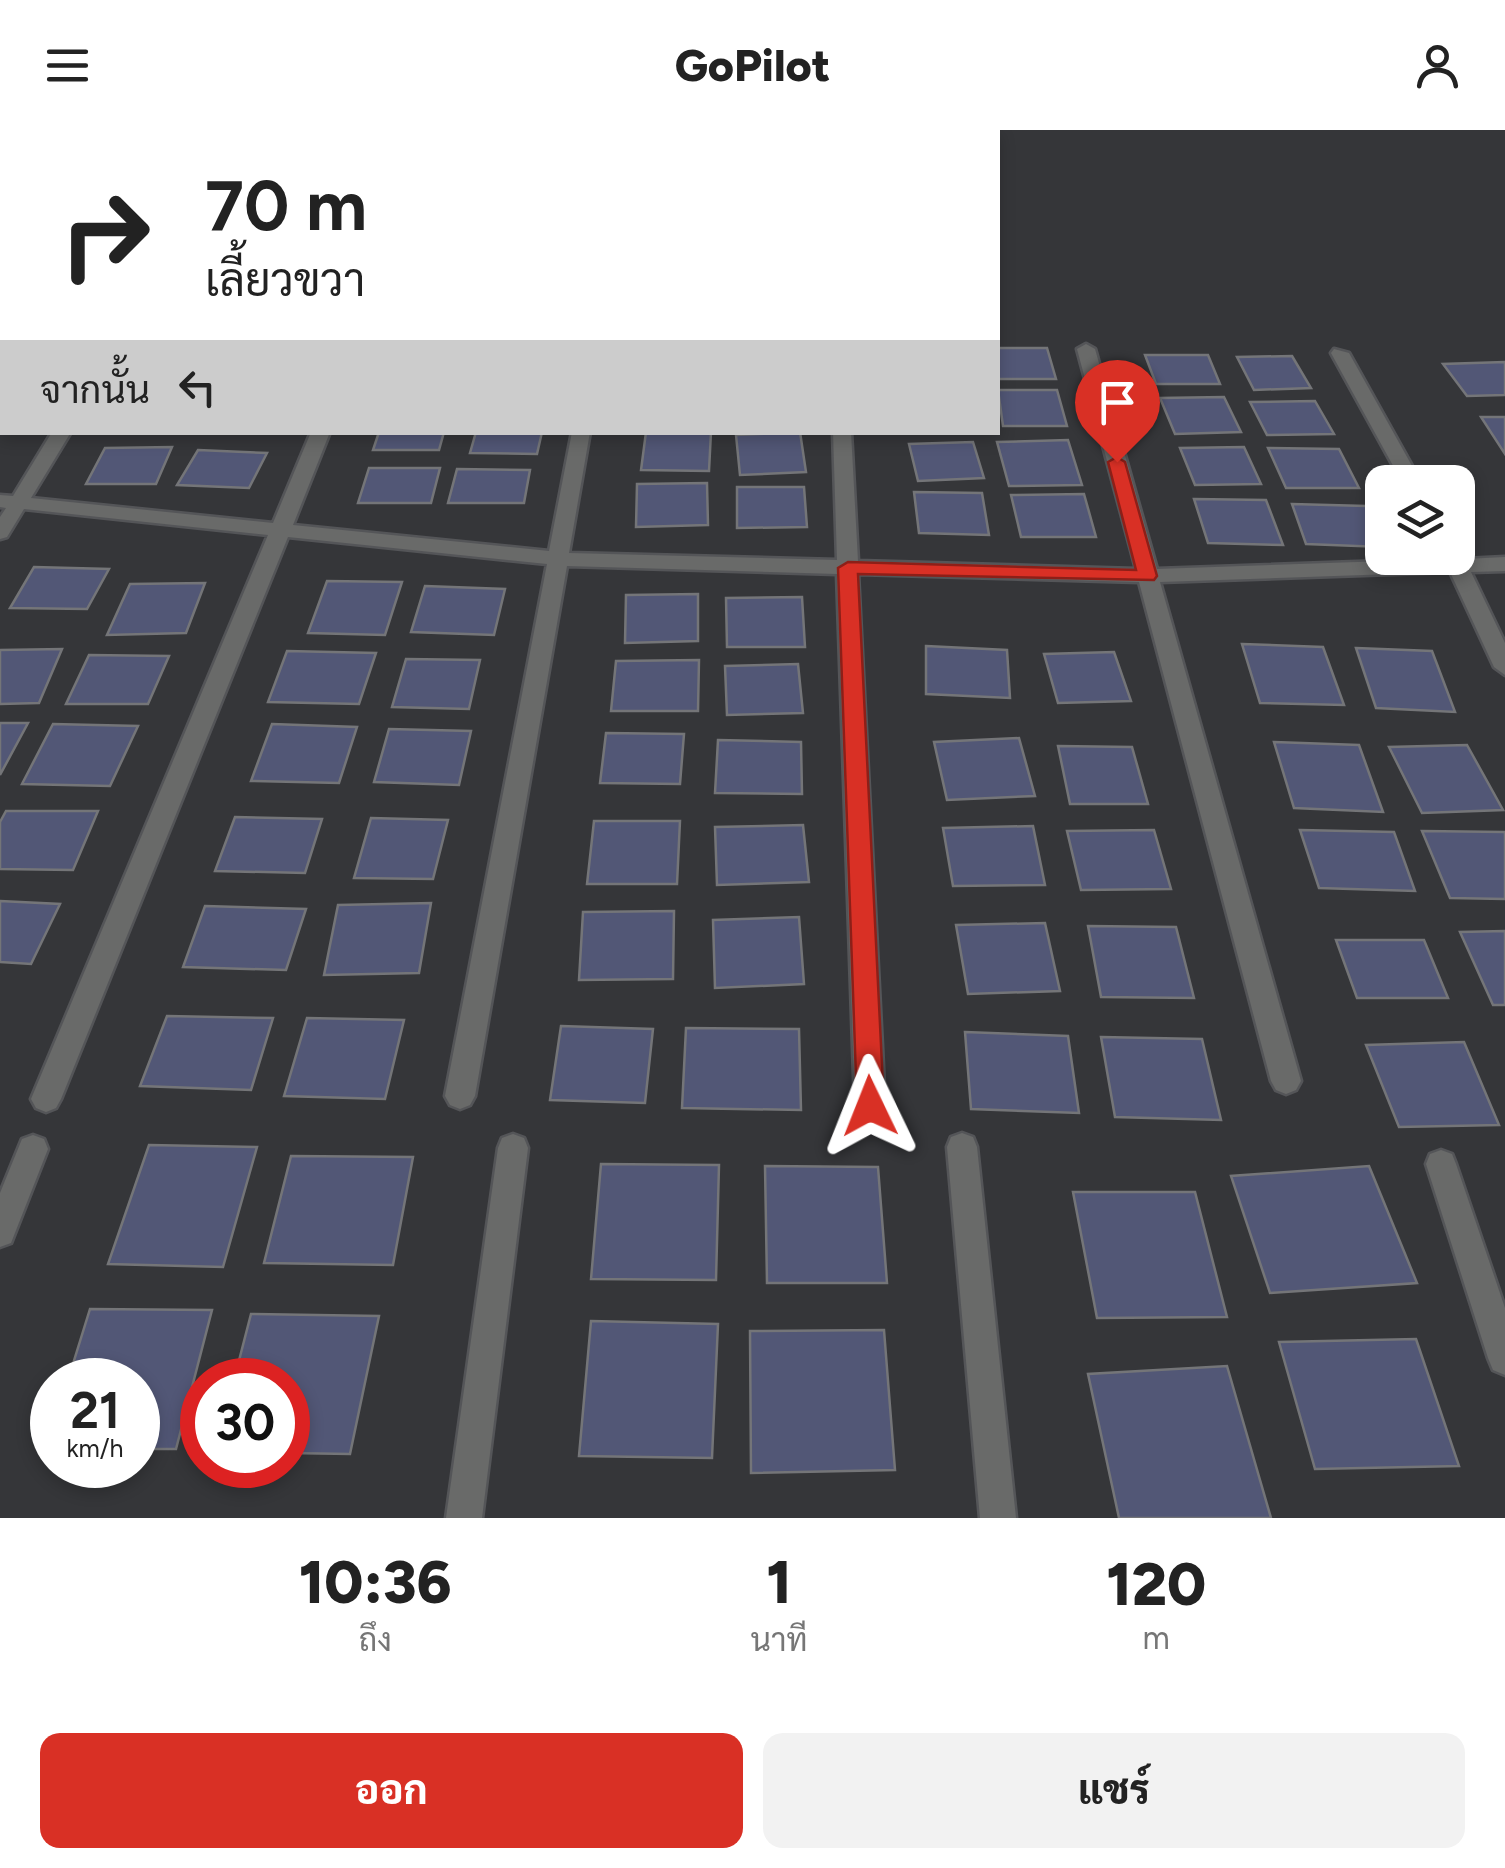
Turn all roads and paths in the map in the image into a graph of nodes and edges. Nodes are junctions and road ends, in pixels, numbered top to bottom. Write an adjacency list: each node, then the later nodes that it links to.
1 (1086, 349): 17 (street)
2 (1340, 353): 7 (street)
3 (60, 435): 8 (street)
4 (320, 435): 9 (street)
5 (581, 435): 11 (street)
6 (842, 435): 15 (street)
7 (1403, 465)
8 (9, 502): 9 (street); 10 (street)
9 (282, 530): 11 (street); 21 (street)
10 (0, 533)
11 (560, 560): 15 (street); 20 (street)
12 (1475, 562): 13 (street)
13 (1505, 564)
14 (1365, 565): 17 (street)
15 (848, 568): 17 (street); 22 (street)
16 (1463, 575): 18 (street)
17 (1147, 576): 19 (street)
18 (1505, 666)
19 (1286, 1081)
20 (460, 1096)
21 (46, 1098)
22 (870, 1106)
23 (962, 1146): 30 (street)
24 (513, 1148): 29 (street)
25 (33, 1149): 27 (street)
26 (1441, 1164): 28 (street)
27 (0, 1232)
28 (1505, 1358)
29 (464, 1518)
30 (998, 1518)

